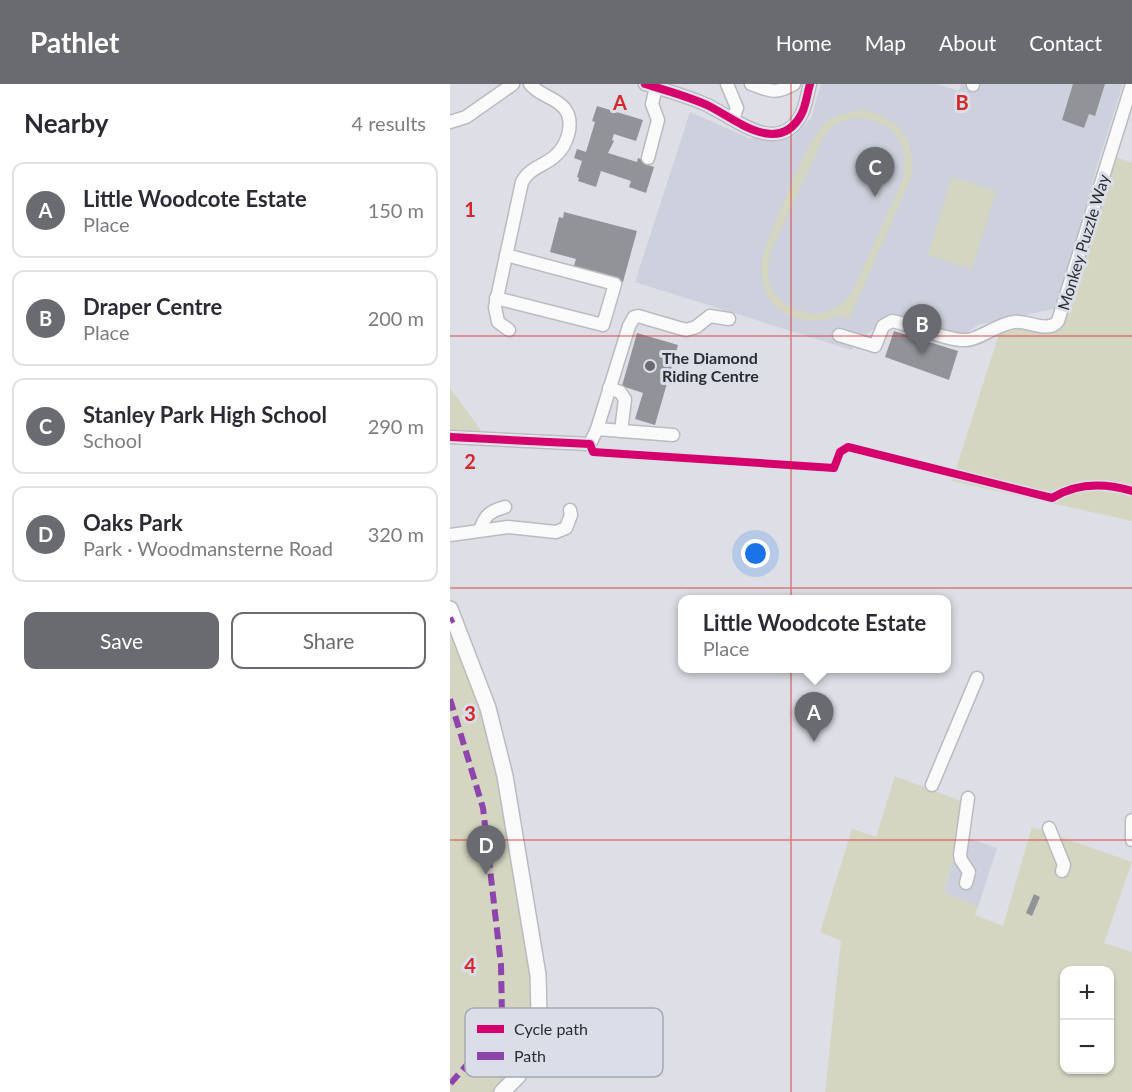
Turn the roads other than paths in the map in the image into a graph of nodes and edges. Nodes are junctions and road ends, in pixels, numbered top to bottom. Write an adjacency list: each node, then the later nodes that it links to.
1 (513, 84): 10 (street)
2 (530, 84): 12 (street)
3 (727, 84): 9 (street)
4 (751, 84): 5 (street)
5 (794, 84)
6 (810, 84): 9 (street)
7 (1131, 84): 16 (street, Monkey Puzzle Way)
8 (650, 86): 9 (street); 11 (street)
9 (733, 119)
10 (450, 122)
11 (648, 158)
12 (506, 255): 13 (street); 13 (street)
13 (496, 298): 15 (street)
14 (729, 319): 17 (street)
15 (509, 330)
16 (839, 335)
17 (609, 388): 18 (street); 19 (street)
18 (597, 429): 19 (street); 21 (street)
19 (621, 431): 20 (street)
20 (673, 435)
21 (450, 437)
22 (505, 507): 24 (street)
23 (570, 510): 24 (street)
24 (480, 530): 25 (street)
25 (450, 535)
26 (450, 609): 35 (main road)
27 (977, 678): 28 (street)
28 (932, 785)
29 (968, 798): 34 (street)
30 (1132, 820): 32 (street)
31 (1048, 828): 33 (street)
32 (1132, 840)
33 (1062, 872)
34 (966, 882)
35 (539, 1008)
36 (518, 1077): 37 (main road)
37 (502, 1092)

